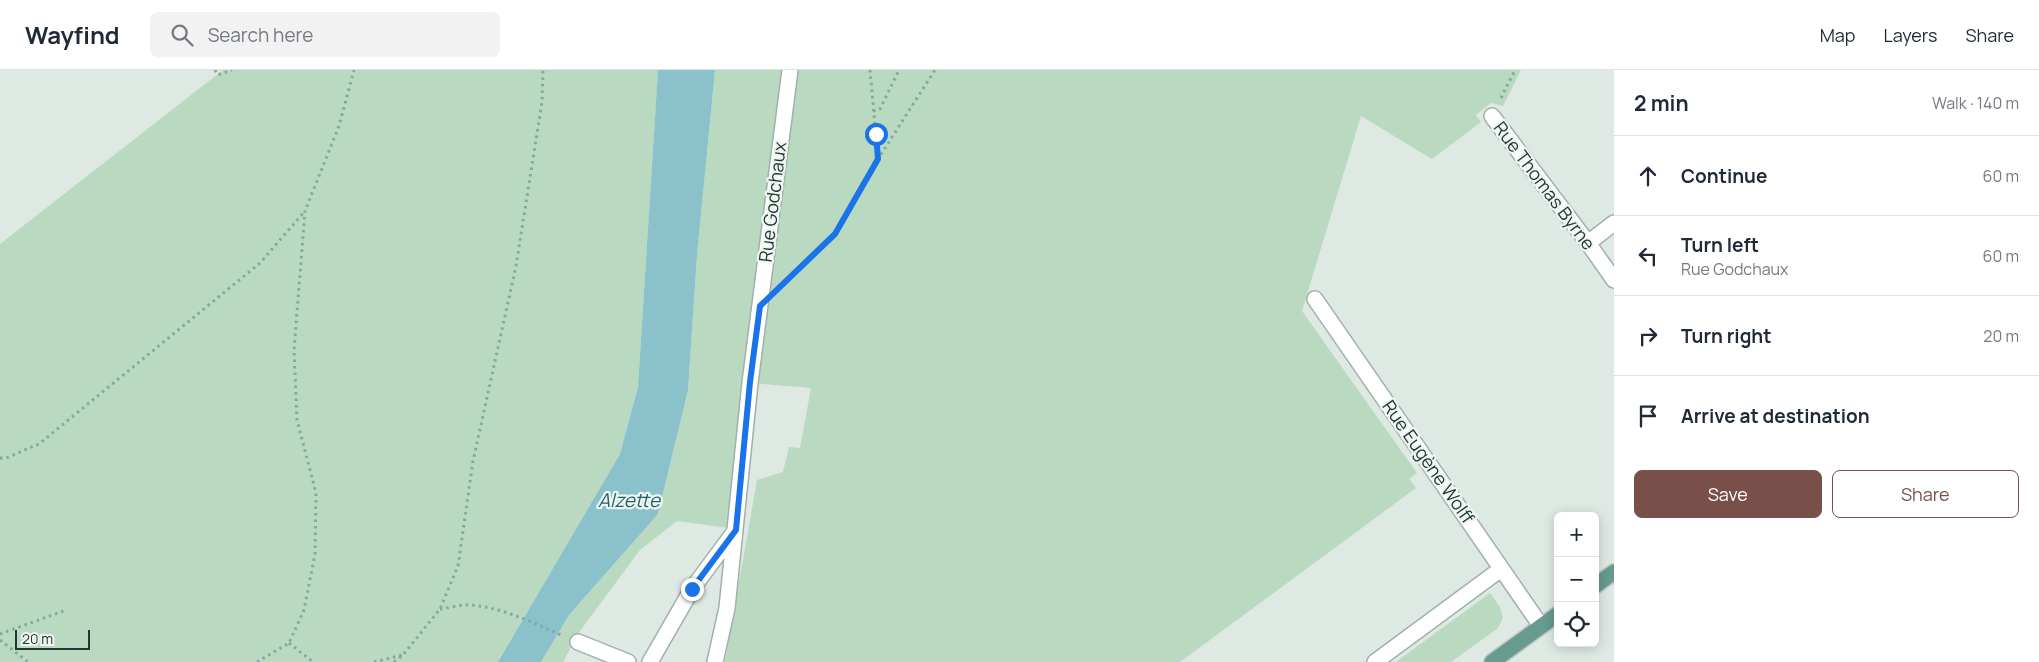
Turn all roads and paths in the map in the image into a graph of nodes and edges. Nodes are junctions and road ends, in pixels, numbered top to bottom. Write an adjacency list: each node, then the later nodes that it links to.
1 (215, 70): 2 (path)
2 (232, 70)
3 (354, 70): 12 (path)
4 (543, 70): 23 (path)
5 (790, 70): 17 (street, Rue Godchaux)
6 (870, 70): 9 (path)
7 (899, 70): 9 (path)
8 (935, 70): 11 (path)
9 (873, 110): 11 (path)
10 (1492, 116): 14 (street, Rue Thomas Byrne)
11 (878, 159): 17 (path)
12 (305, 211): 18 (path); 30 (path)
13 (1614, 223): 14 (street)
14 (1588, 242): 15 (street, Rue Thomas Byrne)
15 (1614, 280)
16 (1315, 299): 20 (street, Rue Eugène Wolff)
17 (760, 306): 19 (street, Rue Godchaux)
18 (0, 458)
19 (736, 530): 38 (street); 39 (street, Rue Godchaux)
20 (1501, 569): 26 (street, Rue Eugène Wolff); 40 (street)
21 (1614, 572): 22 (main road)
22 (1599, 583)
23 (440, 609): 29 (path); 31 (path)
24 (66, 610): 27 (path)
25 (1554, 617): 26 (main road)
26 (1541, 626): 41 (main road)
27 (0, 634)
28 (0, 640): 32 (path)
29 (578, 642): 37 (street)
30 (289, 643): 33 (path); 34 (path)
31 (403, 655): 35 (path); 36 (path)
32 (28, 662)
33 (257, 662)
34 (313, 662)
35 (374, 662)
36 (394, 662)
37 (628, 662)
38 (650, 662)
39 (715, 662)
40 (1375, 662)
41 (1492, 662)

